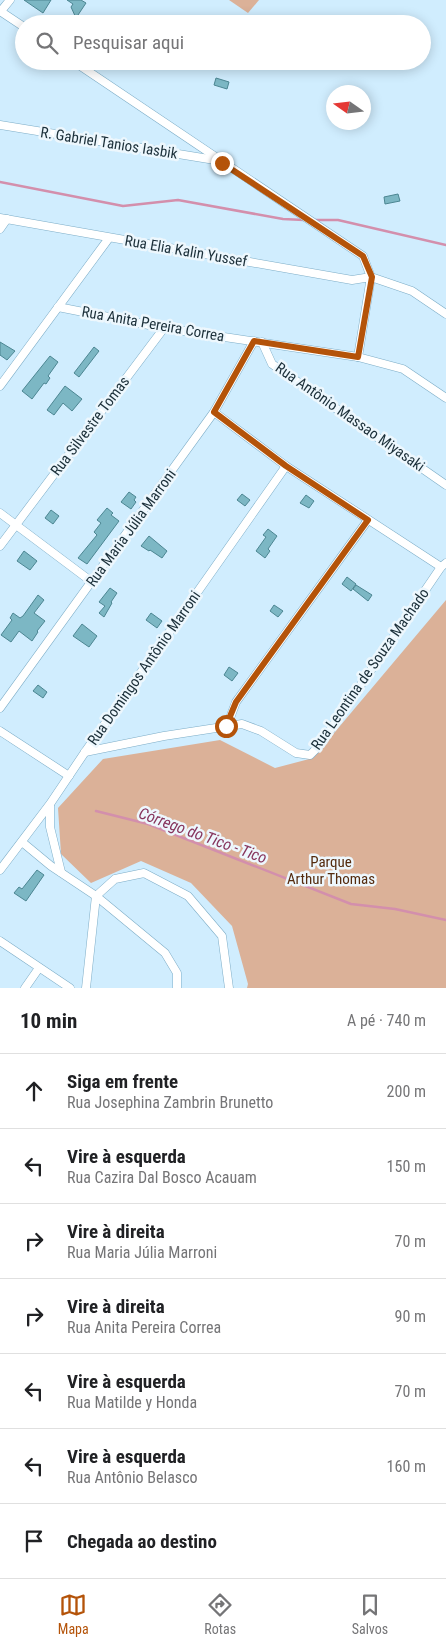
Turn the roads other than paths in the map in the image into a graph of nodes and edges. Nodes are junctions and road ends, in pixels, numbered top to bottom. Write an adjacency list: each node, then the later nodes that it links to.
1 (10, 0): 2 (street)
2 (1, 11): 3 (street)
3 (15, 21)
4 (86, 70): 6 (street)
5 (0, 125): 6 (street, R. Gabriel Tanios Iasbik)
6 (220, 162): 10 (street)
7 (4, 218): 8 (street); 9 (street, Rua Elia Kalin Yussef)
8 (0, 229)
9 (109, 238): 10 (street, Rua Elia Kalin Yussef); 11 (street)
10 (372, 277): 12 (street); 15 (street)
11 (58, 307): 13 (street, Rua Anita Pereira Correa); 16 (street)
12 (446, 314)
13 (164, 328): 14 (street, Rua Anita Pereira Correa); 23 (street, Rua Silvestre Tomas)
14 (258, 342): 15 (street, Rua Anita Pereira Correa); 18 (street, Rua Maria Júlia Marroni); 20 (street, Rua Antônio Massao Miyasaki)
15 (358, 357): 17 (street, Rua Anita Pereira Correa)
16 (0, 386)
17 (446, 398)
18 (214, 412): 19 (street); 26 (street, Rua Maria Júlia Marroni)
19 (286, 466): 22 (street); 30 (street, Rua Domingos Antônio Marroni)
20 (446, 485)
21 (0, 513): 23 (street)
22 (368, 520): 25 (street); 28 (street)
23 (16, 524): 24 (street, Rua Silvestre Tomas); 26 (street)
24 (0, 546)
25 (444, 565): 28 (street, Rua Leontina de Souza Machado)
26 (92, 582): 27 (street, Rua Maria Júlia Marroni)
27 (0, 708)
28 (226, 726): 30 (street, Rua Leontina de Souza Machado)
29 (0, 731): 31 (street)
30 (85, 752): 31 (street, Rua Domingos Antônio Marroni)
31 (69, 776): 32 (street, Rua Domingos Antônio Marroni)
32 (50, 804): 33 (street, Rua Domingos Antônio Marroni); 35 (street)
33 (22, 842): 34 (street, Rua Domingos Antônio Marroni); 35 (street)
34 (0, 870)
35 (61, 872): 36 (street)
36 (96, 896): 39 (street); 42 (street); 43 (street)
37 (0, 941): 38 (street)
38 (40, 968): 40 (street); 41 (street)
39 (229, 985)
40 (25, 988)
41 (70, 988)
42 (86, 988)
43 (177, 988)

